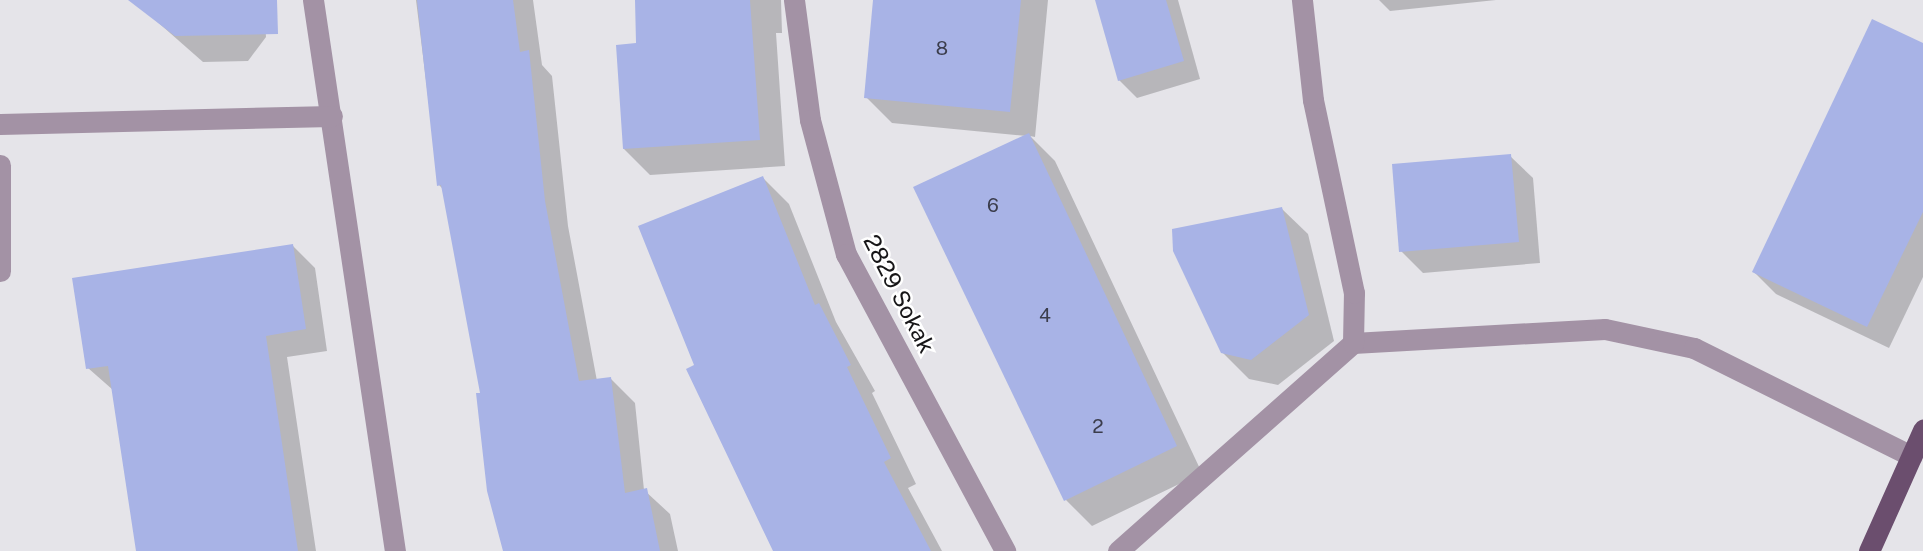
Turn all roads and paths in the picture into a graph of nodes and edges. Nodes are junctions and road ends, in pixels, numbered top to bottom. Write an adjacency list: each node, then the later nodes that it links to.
1 (313, 0): 4 (street)
2 (794, 0): 12 (street, 2829 Sokak)
3 (1302, 0): 8 (street)
4 (332, 116): 5 (street); 11 (street)
5 (0, 124)
6 (0, 166): 7 (street)
7 (0, 271)
8 (1353, 343): 10 (street); 13 (street)
9 (1923, 430): 10 (main road)
10 (1912, 456): 14 (main road)
11 (395, 551)
12 (1005, 551)
13 (1118, 551)
14 (1869, 551)

